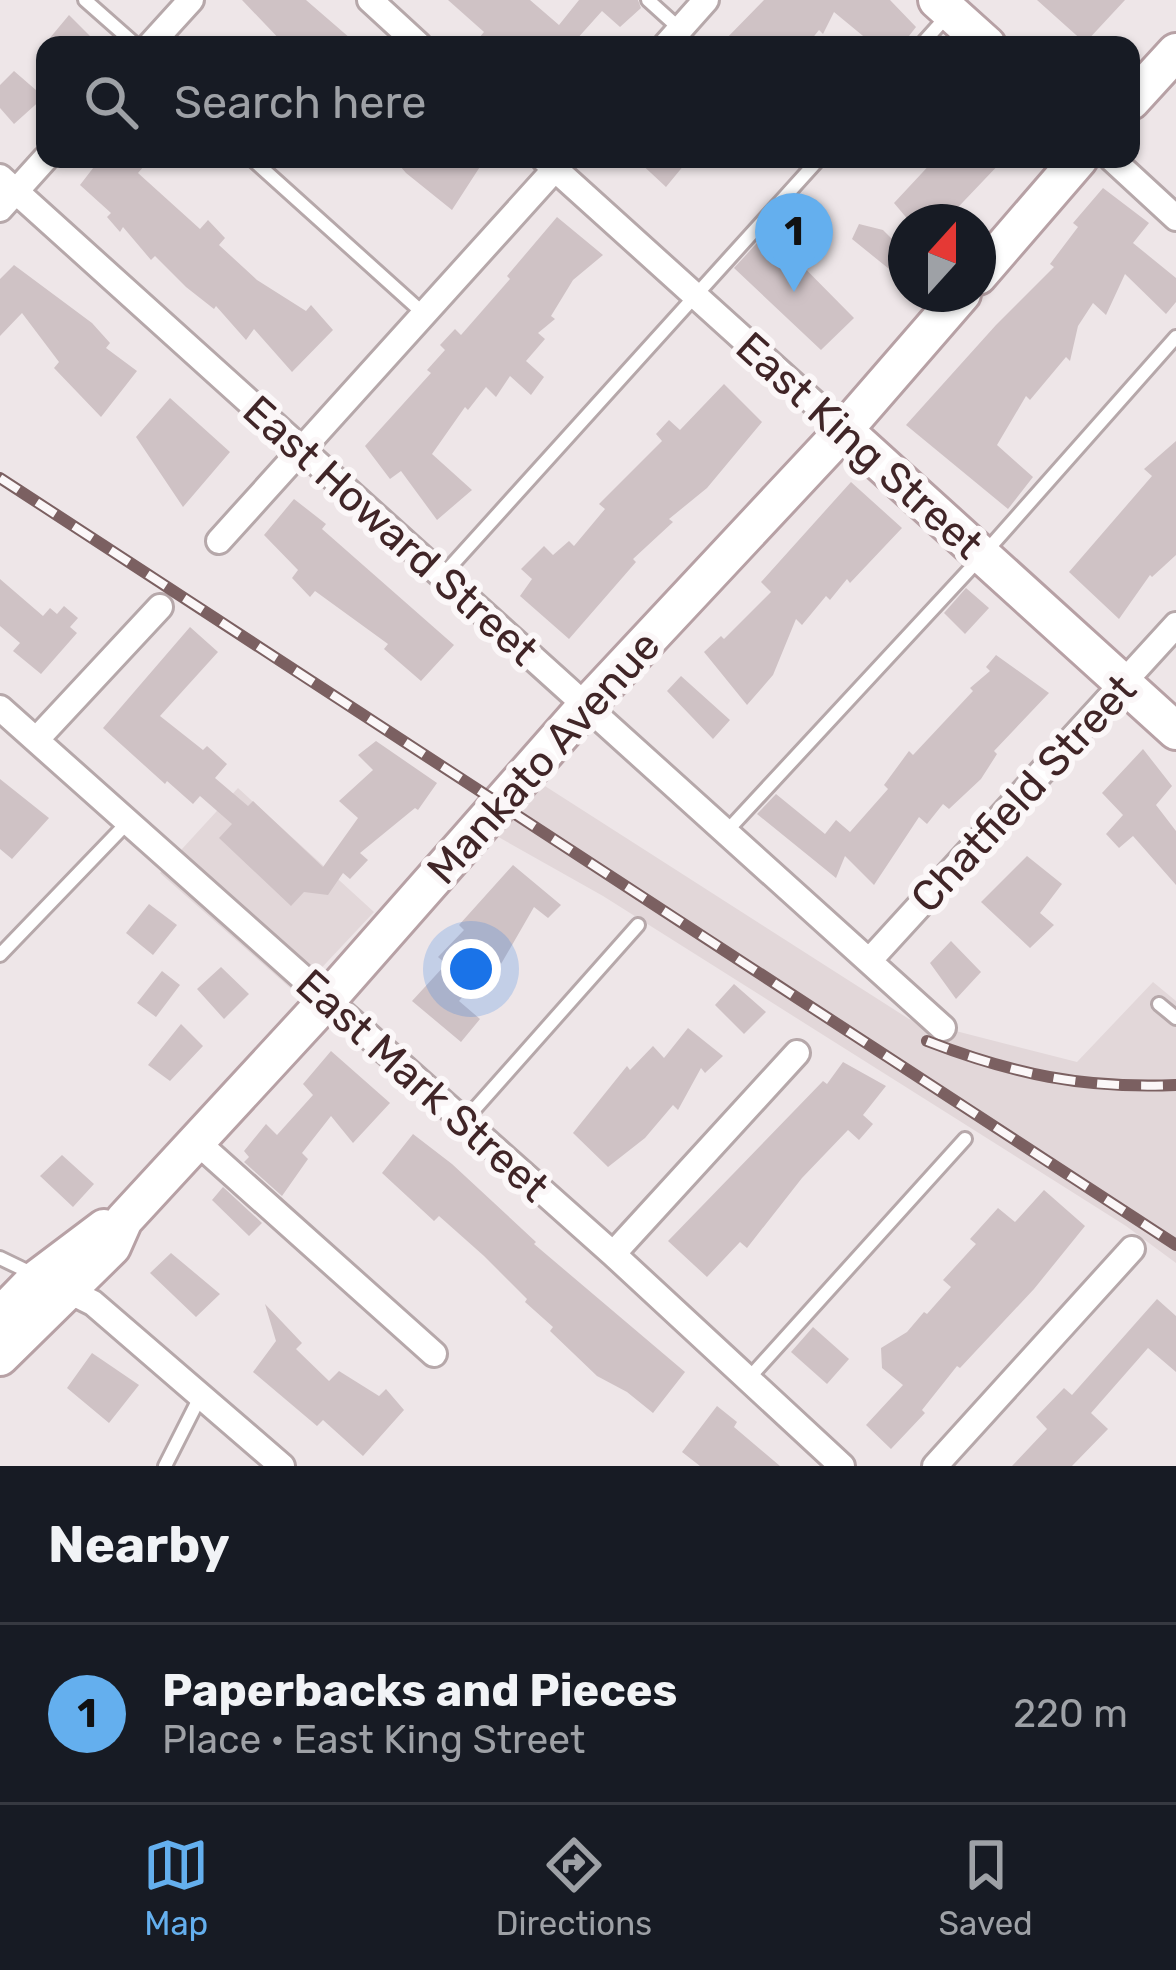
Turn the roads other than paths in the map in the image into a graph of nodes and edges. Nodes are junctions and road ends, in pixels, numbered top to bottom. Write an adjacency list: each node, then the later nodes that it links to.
1 (85, 0): 7 (lane)
2 (191, 0): 8 (street)
3 (370, 0): 9 (street)
4 (648, 0): 10 (lane)
5 (706, 0): 11 (street)
6 (944, 6): 12 (lane); 13 (main road)
7 (126, 36)
8 (158, 36)
9 (409, 36)
10 (672, 36)
11 (674, 36)
12 (926, 36)
13 (977, 36)
14 (1176, 52): 15 (main road)
15 (1140, 91)
16 (36, 167): 23 (street)
17 (262, 168): 28 (lane)
18 (549, 168): 28 (street)
19 (560, 168): 26 (street, East King Street)
20 (811, 168): 26 (lane)
21 (1071, 168): 25 (main road)
22 (1122, 168): 24 (street)
23 (6, 193): 31 (street, East Howard Street)
24 (1176, 218)
25 (996, 255)
26 (697, 297): 30 (street, East King Street); 34 (lane)
27 (946, 312): 30 (main road, Mankato Avenue)
28 (424, 314): 31 (street)
29 (1176, 337): 33 (lane)
30 (844, 430): 33 (main road, East King Street); 38 (main road, Mankato Avenue)
31 (302, 449): 32 (street); 34 (street, East Howard Street)
32 (219, 541)
33 (982, 556): 37 (main road, East King Street); 43 (lane)
34 (442, 576): 38 (street, East Howard Street)
35 (160, 607): 41 (street)
36 (1176, 626): 37 (street, Chatfield Street)
37 (1124, 684): 40 (main road, East King Street); 46 (street, Chatfield Street)
38 (586, 706): 43 (street, East Howard Street); 47 (main road, Mankato Avenue)
39 (0, 708): 41 (street, East Mark Street)
40 (1176, 731)
41 (36, 740): 42 (street, East Mark Street)
42 (128, 823): 45 (lane); 47 (street, East Mark Street)
43 (727, 832): 46 (street, East Howard Street)
44 (638, 926): 52 (lane)
45 (0, 955)
46 (869, 961): 50 (street, East Howard Street)
47 (327, 1000): 52 (street, East Mark Street); 54 (main road, Mankato Avenue)
48 (1159, 1004): 49 (lane)
49 (1176, 1018)
50 (944, 1028)
51 (797, 1053): 56 (street)
52 (464, 1121): 56 (street, East Mark Street)
53 (965, 1139): 62 (lane)
54 (196, 1142): 58 (main road, Mankato Avenue); 60 (street)
55 (1132, 1249): 68 (street)
56 (613, 1254): 62 (street, East Mark Street)
57 (0, 1258): 58 (lane)
58 (53, 1284): 59 (main road, Mankato Avenue); 61 (main road, Mankato Avenue); 63 (street)
59 (0, 1316)
60 (434, 1354)
61 (0, 1358)
62 (748, 1379): 67 (street, East Mark Street)
63 (201, 1396): 64 (street); 65 (lane)
64 (253, 1456): 66 (street)
65 (165, 1466)
66 (282, 1466)
67 (842, 1466)
68 (935, 1466)

